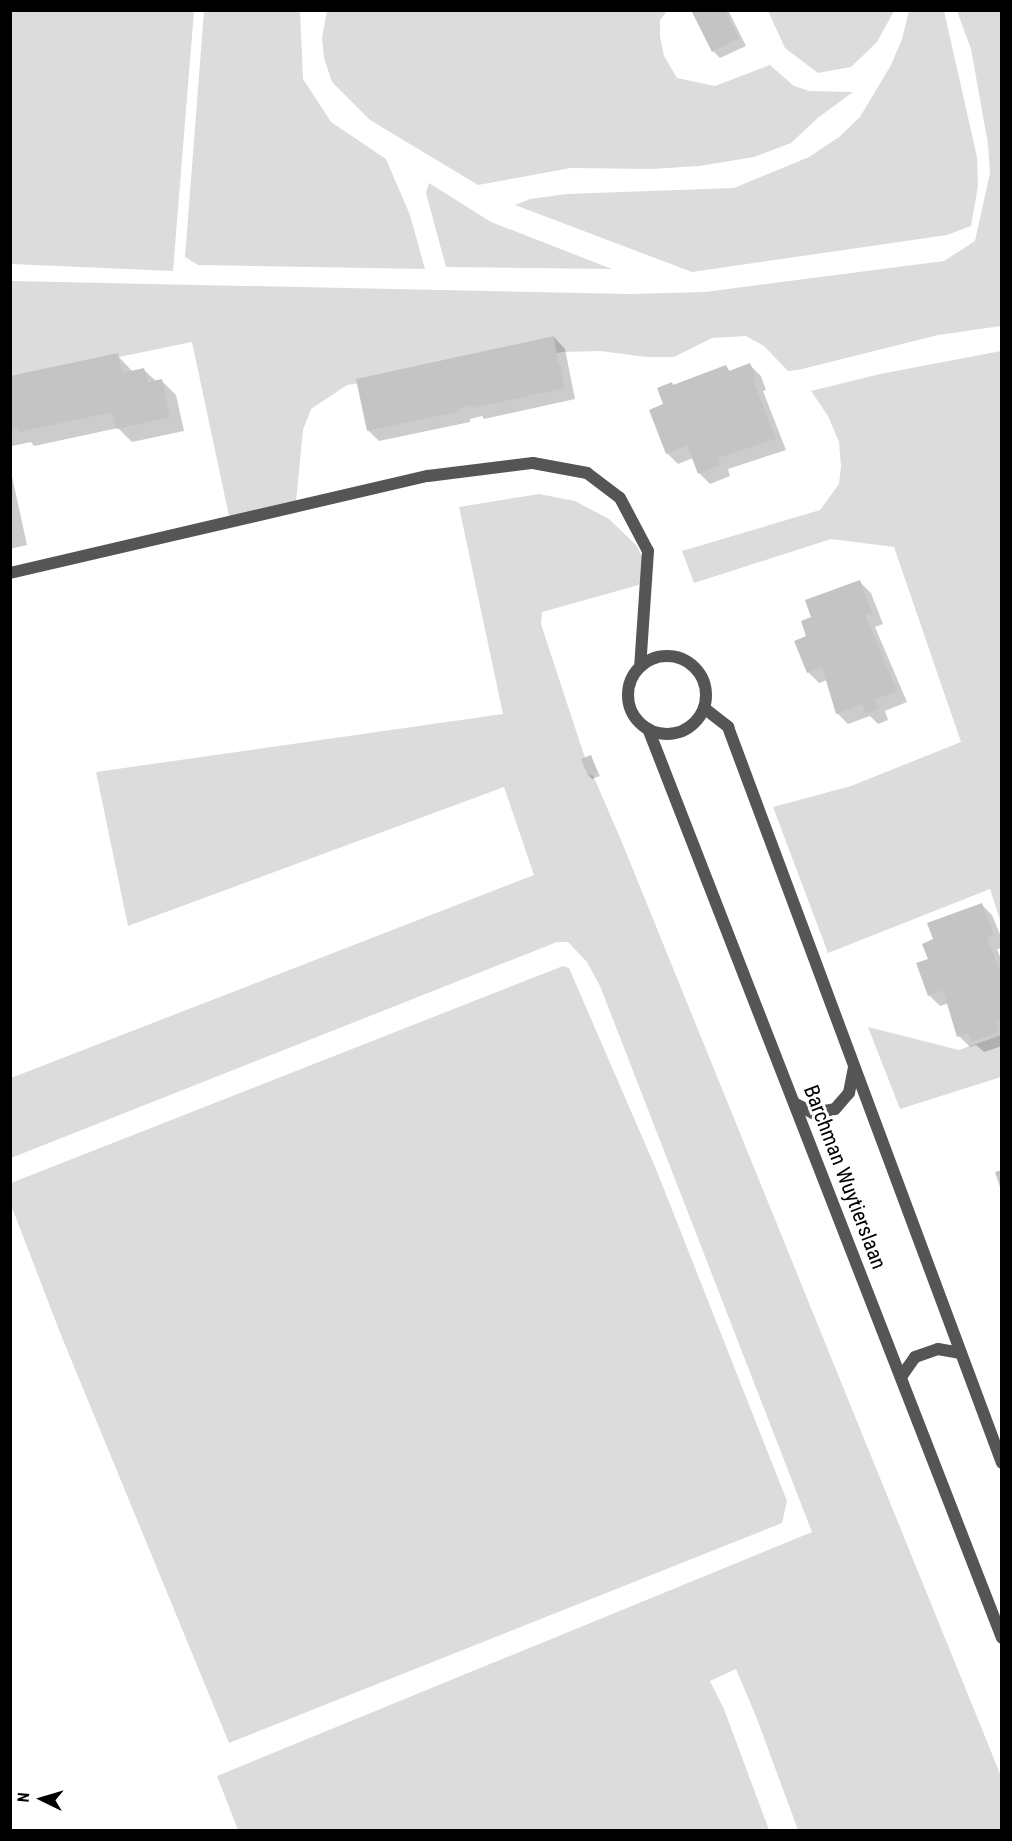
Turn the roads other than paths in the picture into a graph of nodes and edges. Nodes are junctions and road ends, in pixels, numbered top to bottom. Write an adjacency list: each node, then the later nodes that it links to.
1 (10, 573): 2 (lane)
2 (640, 667): 3 (lane); 4 (lane)
3 (704, 708): 4 (lane); 5 (lane)
4 (649, 731): 6 (lane, Barchman Wuytierslaan)
5 (854, 1067): 6 (lane); 7 (lane)
6 (796, 1104): 8 (lane, Barchman Wuytierslaan)
7 (961, 1353): 8 (lane); 9 (lane)
8 (901, 1377): 10 (lane, Barchman Wuytierslaan)
9 (1002, 1463)
10 (1002, 1638)

